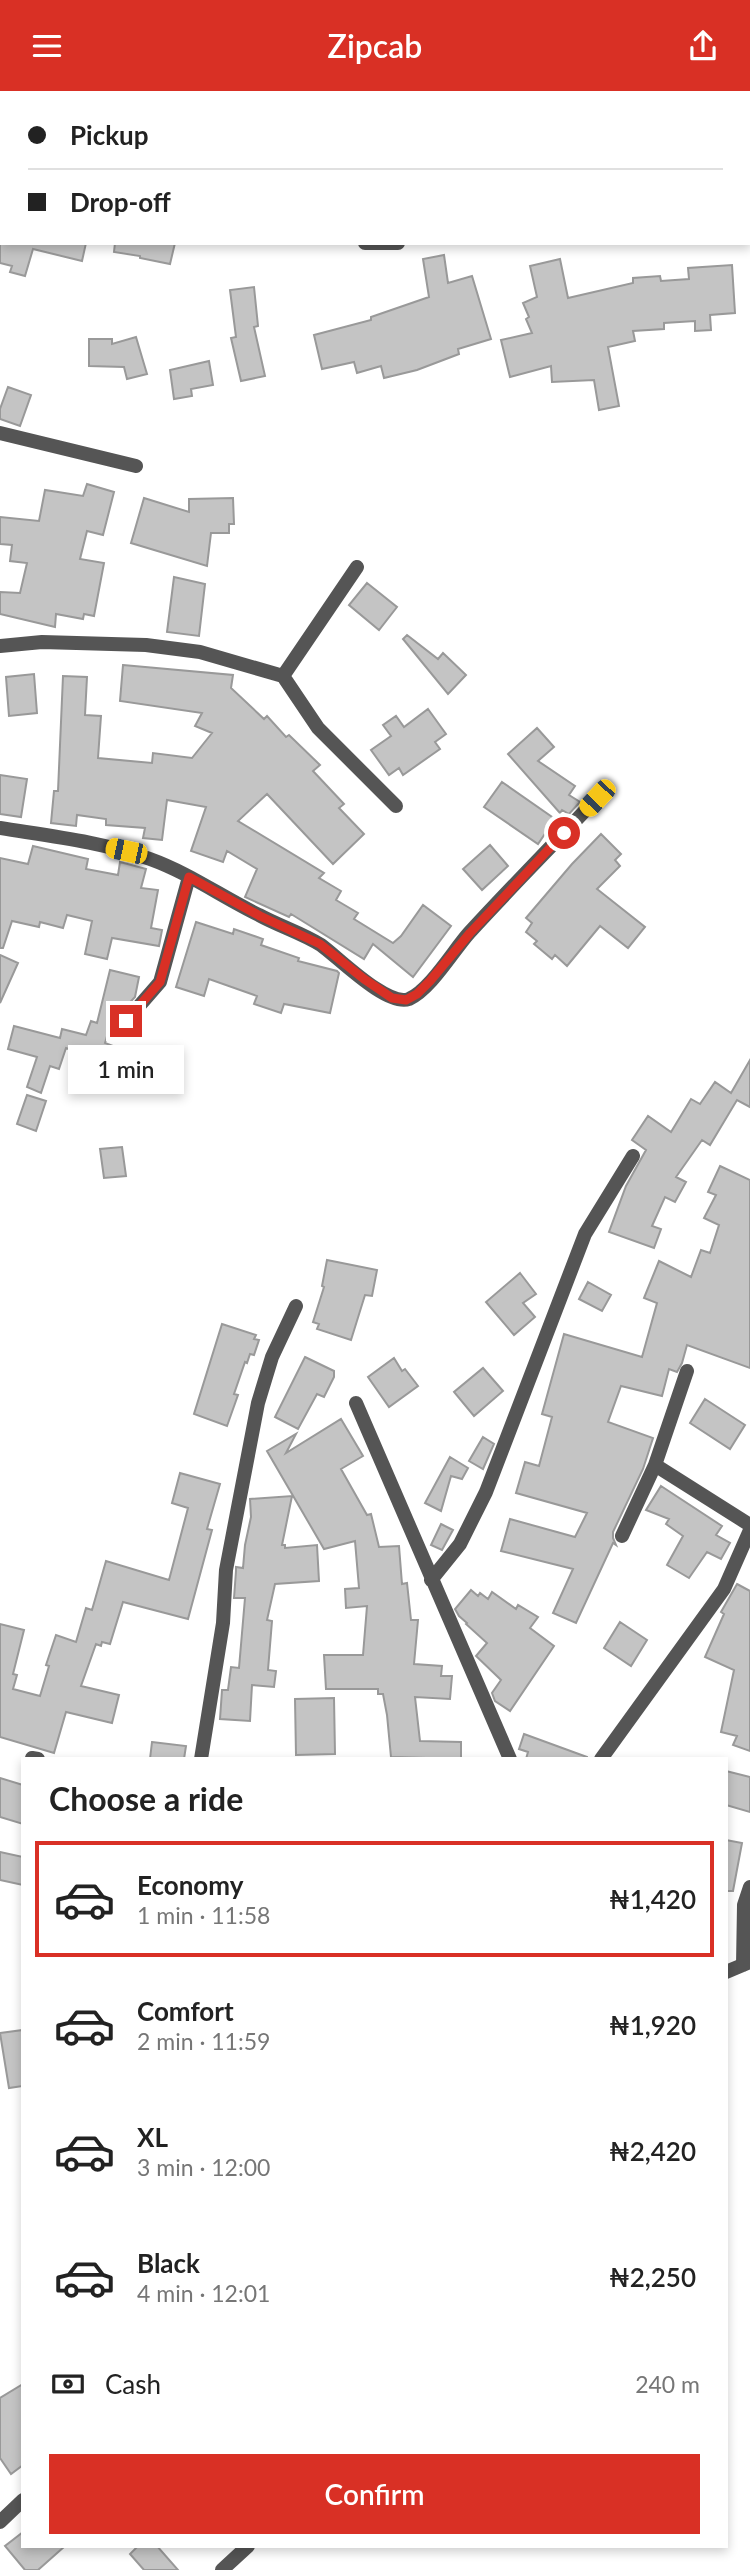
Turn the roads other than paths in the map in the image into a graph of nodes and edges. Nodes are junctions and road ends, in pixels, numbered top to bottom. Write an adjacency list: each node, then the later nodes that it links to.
1 (0, 433): 2 (street)
2 (135, 466)
3 (357, 567): 5 (street)
4 (0, 646): 5 (street)
5 (283, 676): 7 (street)
6 (597, 798): 9 (street)
7 (396, 806)
8 (0, 828): 9 (street)
9 (189, 877): 10 (street)
10 (126, 1021)
11 (633, 1156): 18 (street)
12 (296, 1305): 19 (street)
13 (687, 1371): 15 (street)
14 (356, 1403): 18 (street)
15 (655, 1465): 16 (street); 17 (street)
16 (750, 1528): 21 (street)
17 (622, 1536)
18 (431, 1580): 20 (street)
19 (201, 1757)
20 (509, 1757)
21 (602, 1757)
22 (750, 1887): 23 (street)
23 (746, 1964): 24 (street)
24 (728, 1971)
25 (21, 2502): 26 (street)
26 (0, 2522)
27 (246, 2548): 28 (street)
28 (222, 2570)

